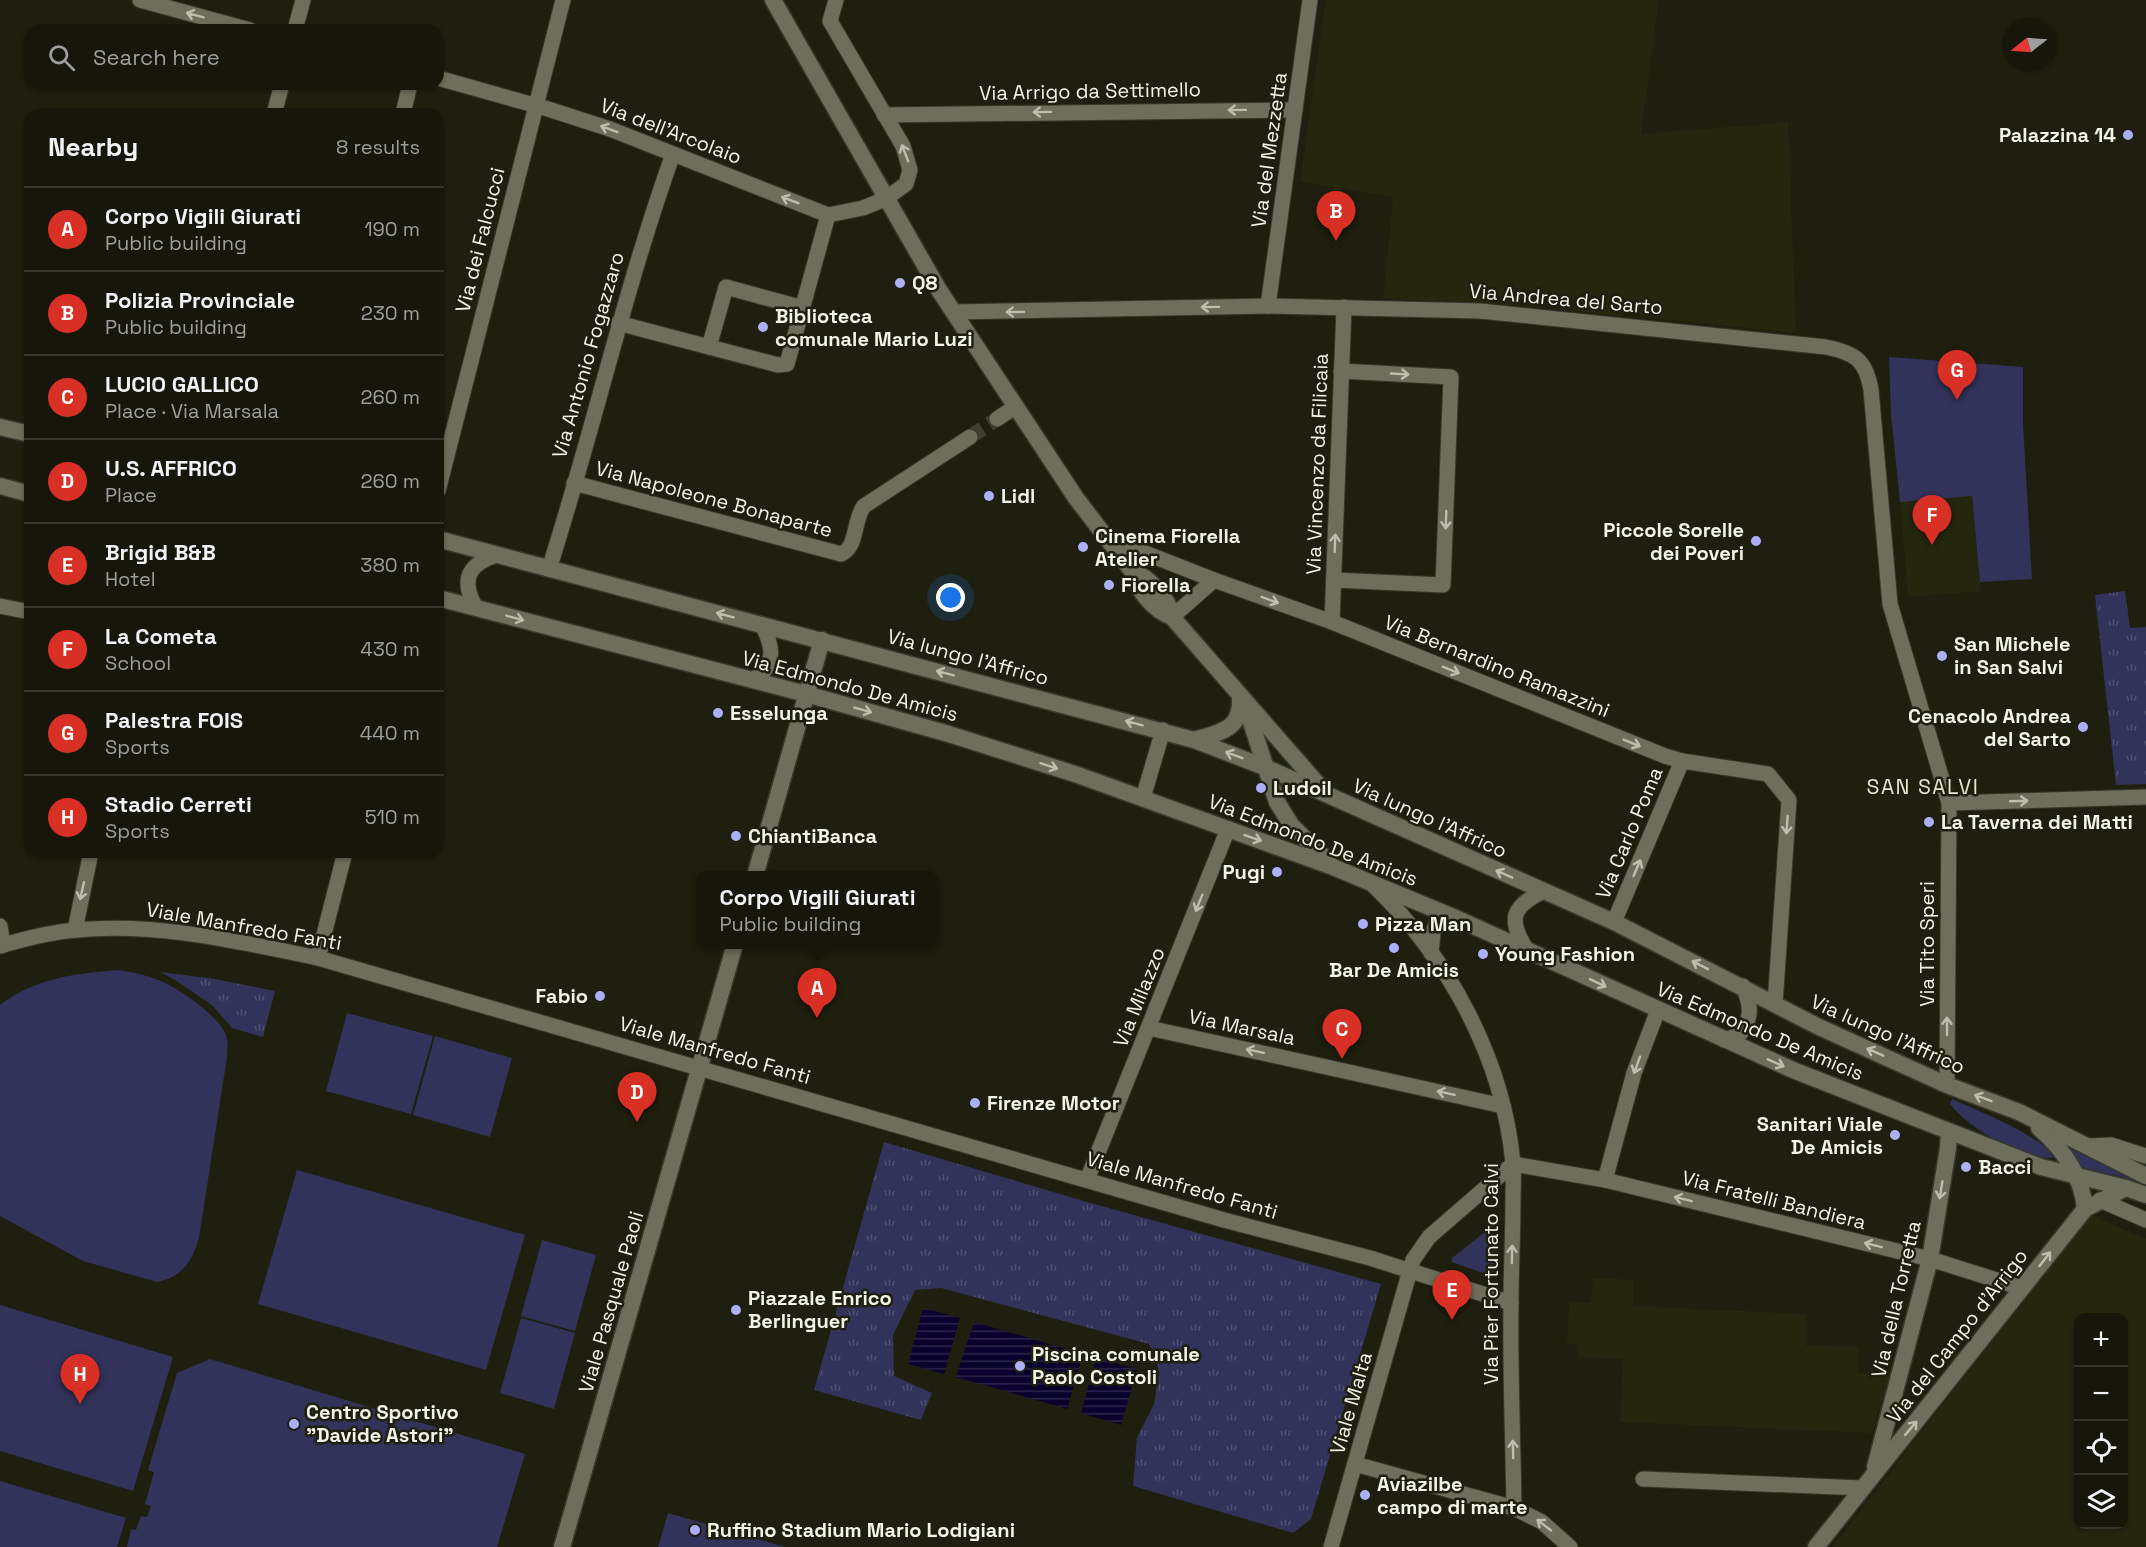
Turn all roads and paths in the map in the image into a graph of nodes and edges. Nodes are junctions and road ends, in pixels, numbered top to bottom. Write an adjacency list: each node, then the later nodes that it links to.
1 (140, 0): 7 (street, one-way to 1)
2 (303, 0): 8 (street)
3 (563, 0): 12 (street, Via dei Falcucci)
4 (773, 0): 18 (street)
5 (836, 0): 16 (street)
6 (1310, 0): 15 (street, Via del Mezzetta)
7 (228, 24)
8 (297, 24)
9 (444, 80): 12 (street, Via dell'Arcolaio)
10 (280, 90): 13 (street)
11 (409, 90): 14 (street)
12 (536, 105): 17 (street, Via dell'Arcolaio, one-way to 12); 34 (street, Via dei Falcucci)
13 (276, 108)
14 (404, 108)
15 (1295, 110): 16 (street, Via Arrigo da Settimello, one-way to 16); 20 (street, Via del Mezzetta)
16 (884, 115): 18 (street, one-way to 16)
17 (672, 154): 19 (street, Via dell'Arcolaio, one-way to 17); 24 (street, Via Antonio Fogazzaro)
18 (885, 199): 19 (street); 23 (street)
19 (828, 215): 22 (street)
20 (1268, 306): 21 (street, Via Andrea del Sarto); 23 (street, Via Andrea del Sarto, one-way to 23)
21 (1344, 307): 26 (street, Via Vincenzo da Filicaia); 62 (street, Via Andrea del Sarto)
22 (803, 308): 25 (street); 25 (street)
23 (953, 312): 27 (street)
24 (618, 323): 25 (street); 35 (street, Via Antonio Fogazzaro)
25 (710, 347)
26 (1341, 372): 43 (street, Via Vincenzo da Filicaia, one-way to 26); 43 (street, one-way to 43)
27 (1015, 407): 28 (street); 38 (street)
28 (996, 419)
29 (0, 427): 30 (street)
30 (24, 433)
31 (24, 433): 33 (street)
32 (970, 437): 35 (street, Via Napoleone Bonaparte)
33 (0, 439)
34 (444, 467)
35 (574, 483): 41 (street, Via Antonio Fogazzaro)
36 (1, 486): 37 (street)
37 (24, 492)
38 (1104, 537): 42 (street, Via Bernardino Ramazzini); 48 (street)
39 (444, 541): 40 (street, Via lungo l'Affrico)
40 (494, 556): 41 (street, Via lungo l'Affrico); 46 (street)
41 (549, 569): 50 (street, Via lungo l'Affrico, one-way to 41)
42 (1214, 580): 48 (street); 49 (street, Via Bernardino Ramazzini, one-way to 49)
43 (1334, 580): 49 (street, Via Vincenzo da Filicaia)
44 (444, 600): 46 (street, Via Edmondo De Amicis)
45 (0, 606): 47 (street)
46 (476, 608): 52 (street, Via Edmondo De Amicis, one-way to 52)
47 (24, 611)
48 (1172, 617): 54 (street)
49 (1332, 622): 57 (street, Via Bernardino Ramazzini, one-way to 57)
50 (762, 625): 51 (street, Via lungo l'Affrico); 52 (street)
51 (822, 640): 53 (street); 55 (street, Via lungo l'Affrico, one-way to 51)
52 (753, 680): 53 (street, Via Edmondo De Amicis)
53 (806, 694): 61 (street, Via Edmondo De Amicis, one-way to 61); 67 (street)
54 (1240, 696): 56 (street); 58 (street); 59 (street)
55 (1163, 730): 56 (street, Via lungo l'Affrico); 61 (street)
56 (1194, 740): 58 (street, Via lungo l'Affrico, one-way to 56)
57 (1682, 761): 71 (street, Via Carlo Poma, one-way to 57); 80 (street, Via Bernardino Ramazzini, one-way to 80)
58 (1267, 768): 59 (street, Via lungo l'Affrico); 66 (street)
59 (1327, 795): 69 (street, Via lungo l'Affrico, one-way to 59)
60 (2146, 797): 62 (street, one-way to 60)
61 (1143, 798): 63 (street, Via Edmondo De Amicis)
62 (1955, 803): 85 (street, Via Tito Speri, one-way to 62)
63 (1228, 829): 66 (street, Via Edmondo De Amicis, one-way to 66); 82 (street, Via Milazzo, one-way to 82)
64 (90, 858): 73 (street, one-way to 73)
65 (343, 858): 78 (street)
66 (1333, 867): 68 (street, Via Edmondo De Amicis)
67 (756, 871)
68 (1369, 882): 70 (street, Via Edmondo De Amicis); 77 (street, Via Pier Fortunato Calvi)
69 (1544, 891): 71 (street, Via lungo l'Affrico); 76 (street)
70 (1440, 912): 76 (street, Via Edmondo De Amicis); 77 (street)
71 (1614, 922): 79 (street, Via lungo l'Affrico, one-way to 71)
72 (0, 926): 74 (street)
73 (75, 930): 74 (street, Viale Manfredo Fanti); 78 (street, Viale Manfredo Fanti)
74 (2, 945)
75 (734, 949): 84 (street, Viale Pasquale Paoli)
76 (1527, 950): 81 (street, Via Edmondo De Amicis, one-way to 81)
77 (1431, 953): 86 (street, Via Pier Fortunato Calvi)
78 (318, 958): 84 (street, Viale Manfredo Fanti)
79 (1743, 986): 80 (street, Via lungo l'Affrico); 83 (street)
80 (1774, 1004): 85 (street, Via lungo l'Affrico, one-way to 80)
81 (1658, 1010): 83 (street, Via Edmondo De Amicis); 95 (street, one-way to 95)
82 (1149, 1028): 86 (street, Via Marsala, one-way to 82); 94 (street, Via Milazzo)
83 (1724, 1040): 88 (street, Via Edmondo De Amicis, one-way to 88)
84 (700, 1068): 94 (street, Viale Manfredo Fanti); 110 (street, Viale Pasquale Paoli)
85 (1947, 1084): 87 (street, Via lungo l'Affrico, one-way to 85)
86 (1503, 1106): 91 (street, Via Pier Fortunato Calvi)
87 (2019, 1112): 89 (street, Via lungo l'Affrico); 92 (street, Via lungo l'Affrico)
88 (1949, 1132): 92 (street, Via Edmondo De Amicis); 101 (street, Via della Torretta, one-way to 101)
89 (2088, 1146): 90 (street, Via lungo l'Affrico); 93 (street, Via lungo l'Affrico)
90 (2146, 1156)
91 (1514, 1164): 95 (street, Via Fratelli Bandiera); 102 (street, Viale Malta); 104 (street, Via Pier Fortunato Calvi, one-way to 91)
92 (2076, 1175): 96 (street, Via Edmondo De Amicis); 99 (street)
93 (2146, 1176)
94 (1087, 1180): 102 (street, Viale Manfredo Fanti)
95 (1605, 1180): 101 (street, Via Fratelli Bandiera, one-way to 95)
96 (2126, 1188): 97 (street, Via Edmondo De Amicis); 98 (street, Via del Campo d'Arrigo)
97 (2146, 1195)
98 (2100, 1200): 99 (street, Via del Campo d'Arrigo); 100 (street)
99 (2085, 1209): 103 (street, Via del Campo d'Arrigo, one-way to 99)
100 (2146, 1220)
101 (1930, 1259): 103 (street, Via Fratelli Bandiera); 106 (street, Via della Torretta)
102 (1410, 1272): 104 (street, Viale Manfredo Fanti); 105 (street, Viale Malta)
103 (2022, 1288): 106 (street, Via del Campo d'Arrigo, one-way to 103)
104 (1511, 1303): 109 (street, Via Pier Fortunato Calvi, one-way to 104)
105 (1355, 1464): 109 (street); 111 (street, Viale Malta)
106 (1873, 1473): 108 (street, Via del Campo d'Arrigo)
107 (1643, 1479): 108 (street)
108 (1862, 1488): 113 (street, Via del Campo d'Arrigo)
109 (1514, 1508): 112 (street, one-way to 109)
110 (562, 1547)
111 (1331, 1547)
112 (1570, 1547)
113 (1816, 1547)

